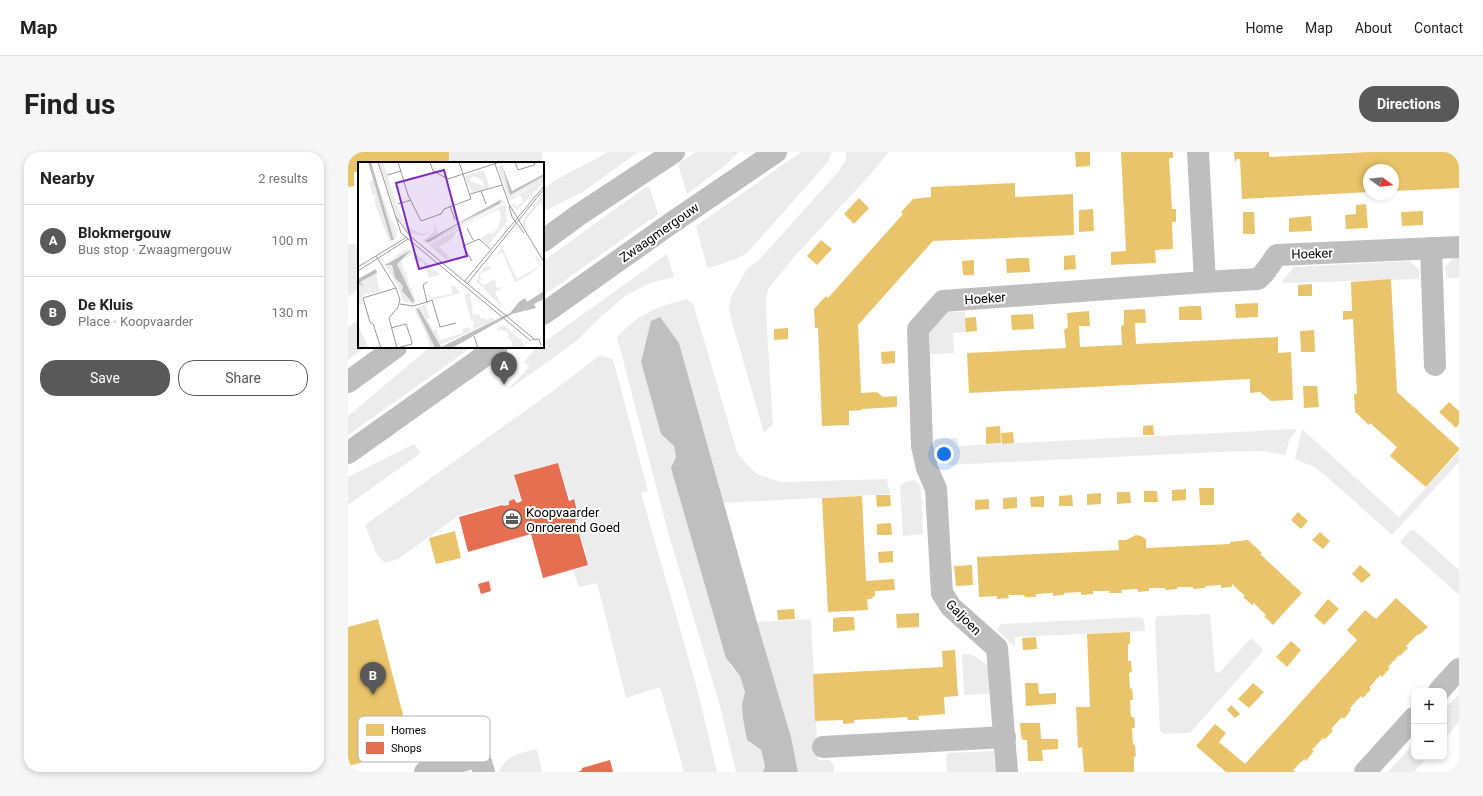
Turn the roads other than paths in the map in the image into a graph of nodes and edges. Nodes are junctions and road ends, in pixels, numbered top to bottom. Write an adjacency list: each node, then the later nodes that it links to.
1 (674, 152): 4 (street)
2 (776, 152): 8 (street, Zwaagmergouw)
3 (1198, 152): 7 (street)
4 (544, 240)
5 (1459, 247): 6 (street, Hoeker)
6 (1431, 248): 7 (street, Hoeker); 11 (street)
7 (1205, 282): 14 (street, Hoeker)
8 (544, 313)
9 (395, 348): 12 (street)
10 (496, 348): 13 (street)
11 (1435, 365)
12 (348, 382)
13 (348, 453)
14 (927, 468): 18 (street, Galjoen)
15 (1459, 669): 16 (street)
16 (1442, 688)
17 (1411, 721): 25 (street)
18 (1005, 738): 19 (street); 24 (street, Galjoen)
19 (823, 747)
20 (459, 762): 22 (street)
21 (481, 762): 23 (street)
22 (425, 772)
23 (484, 772)
24 (1007, 772)
25 (1365, 772)

